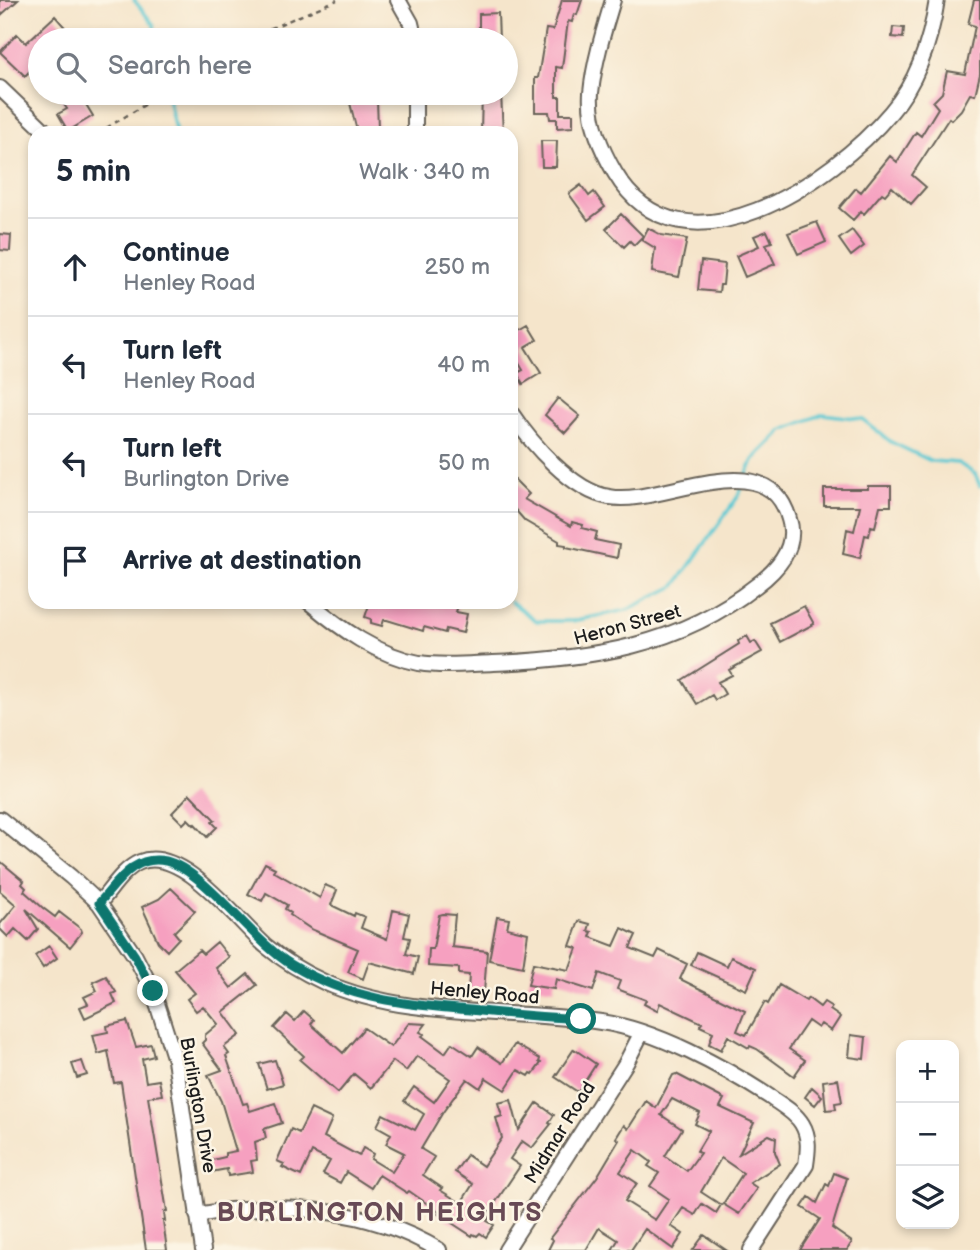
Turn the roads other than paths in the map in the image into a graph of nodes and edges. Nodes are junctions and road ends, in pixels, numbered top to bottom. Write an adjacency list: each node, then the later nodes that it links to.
1 (398, 0): 4 (street)
2 (613, 0): 3 (street)
3 (937, 0)
4 (412, 28)
5 (0, 88): 7 (street)
6 (415, 105): 8 (street)
7 (40, 126)
8 (415, 126)
9 (518, 422): 10 (street, Heron Street)
10 (317, 609)
11 (0, 819): 12 (street, Burlington Drive)
12 (99, 903): 13 (street, Henley Road); 14 (street, Burlington Drive)
13 (642, 1032): 17 (street, Midmar Road); 18 (street, Henley Road)
14 (197, 1215): 15 (street, Burlington Drive); 16 (street)
15 (203, 1250)
16 (439, 1250)
17 (506, 1250)
18 (751, 1250)

